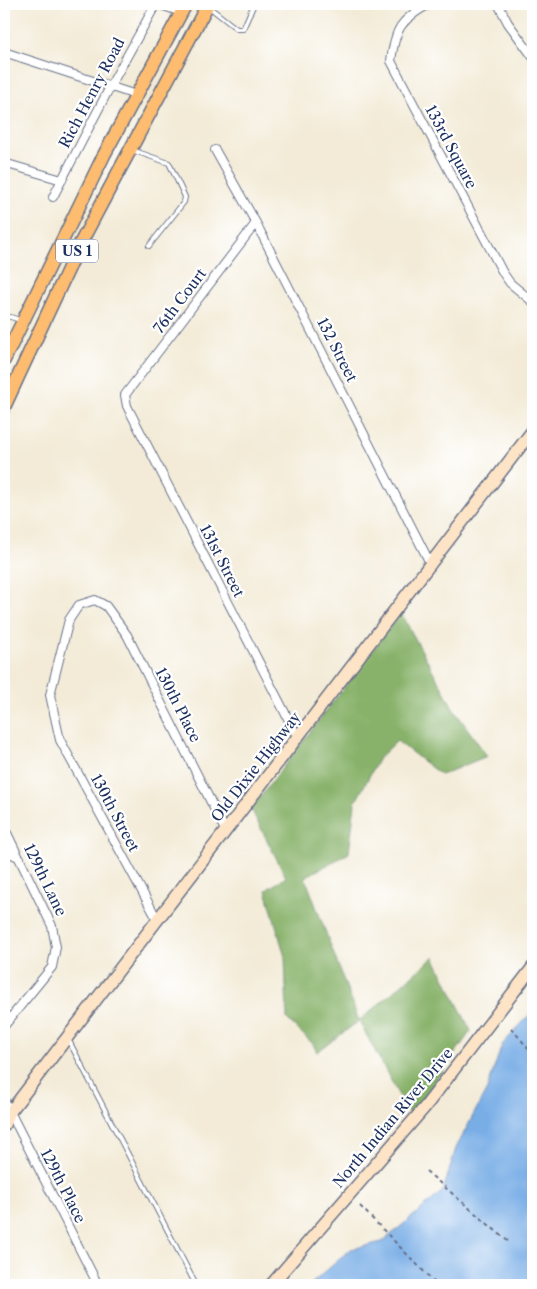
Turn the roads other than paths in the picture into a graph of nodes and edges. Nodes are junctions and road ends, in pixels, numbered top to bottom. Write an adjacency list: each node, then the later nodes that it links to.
1 (157, 4): 6 (street); 9 (street, Rich Henry Road)
2 (254, 4): 5 (lane)
3 (429, 4): 18 (street, 133rd Square)
4 (498, 4): 8 (street)
5 (208, 5): 11 (main road, US 1)
6 (183, 8): 10 (main road, US 1)
7 (4, 52): 9 (street)
8 (533, 57)
9 (111, 85): 10 (street); 14 (street, Rich Henry Road)
10 (136, 95): 20 (main road, US 1)
11 (130, 149): 17 (lane); 23 (main road, US 1)
12 (214, 150): 16 (street, 132 Street)
13 (4, 163): 14 (street)
14 (62, 180): 15 (street, Rich Henry Road)
15 (53, 197)
16 (256, 223): 22 (street, 76th Court); 25 (street, 132 Street)
17 (149, 246)
18 (533, 302)
19 (4, 315): 20 (lane)
20 (22, 321): 21 (main road, US 1)
21 (4, 360)
22 (125, 395): 27 (street, 131st Street)
23 (4, 407)
24 (533, 430): 25 (street, Old Dixie Highway)
25 (431, 565): 27 (street, Old Dixie Highway)
26 (96, 600): 29 (street, 130th Place); 32 (street, 130th Street)
27 (298, 738): 29 (street, Old Dixie Highway)
28 (4, 827): 31 (street, 129th Lane)
29 (225, 830): 32 (street, Old Dixie Highway)
30 (4, 854): 31 (street)
31 (20, 858): 34 (street, 129th Lane)
32 (157, 919): 35 (street, Old Dixie Highway)
33 (533, 967): 41 (street, North Indian River Drive)
34 (4, 1026)
35 (67, 1037): 37 (street, Old Dixie Highway); 40 (lane)
36 (4, 1100): 37 (street, 129th Place)
37 (10, 1112): 38 (street, Old Dixie Highway); 39 (street, 129th Place)
38 (4, 1125)
39 (98, 1285)
40 (196, 1285)
41 (272, 1285)

